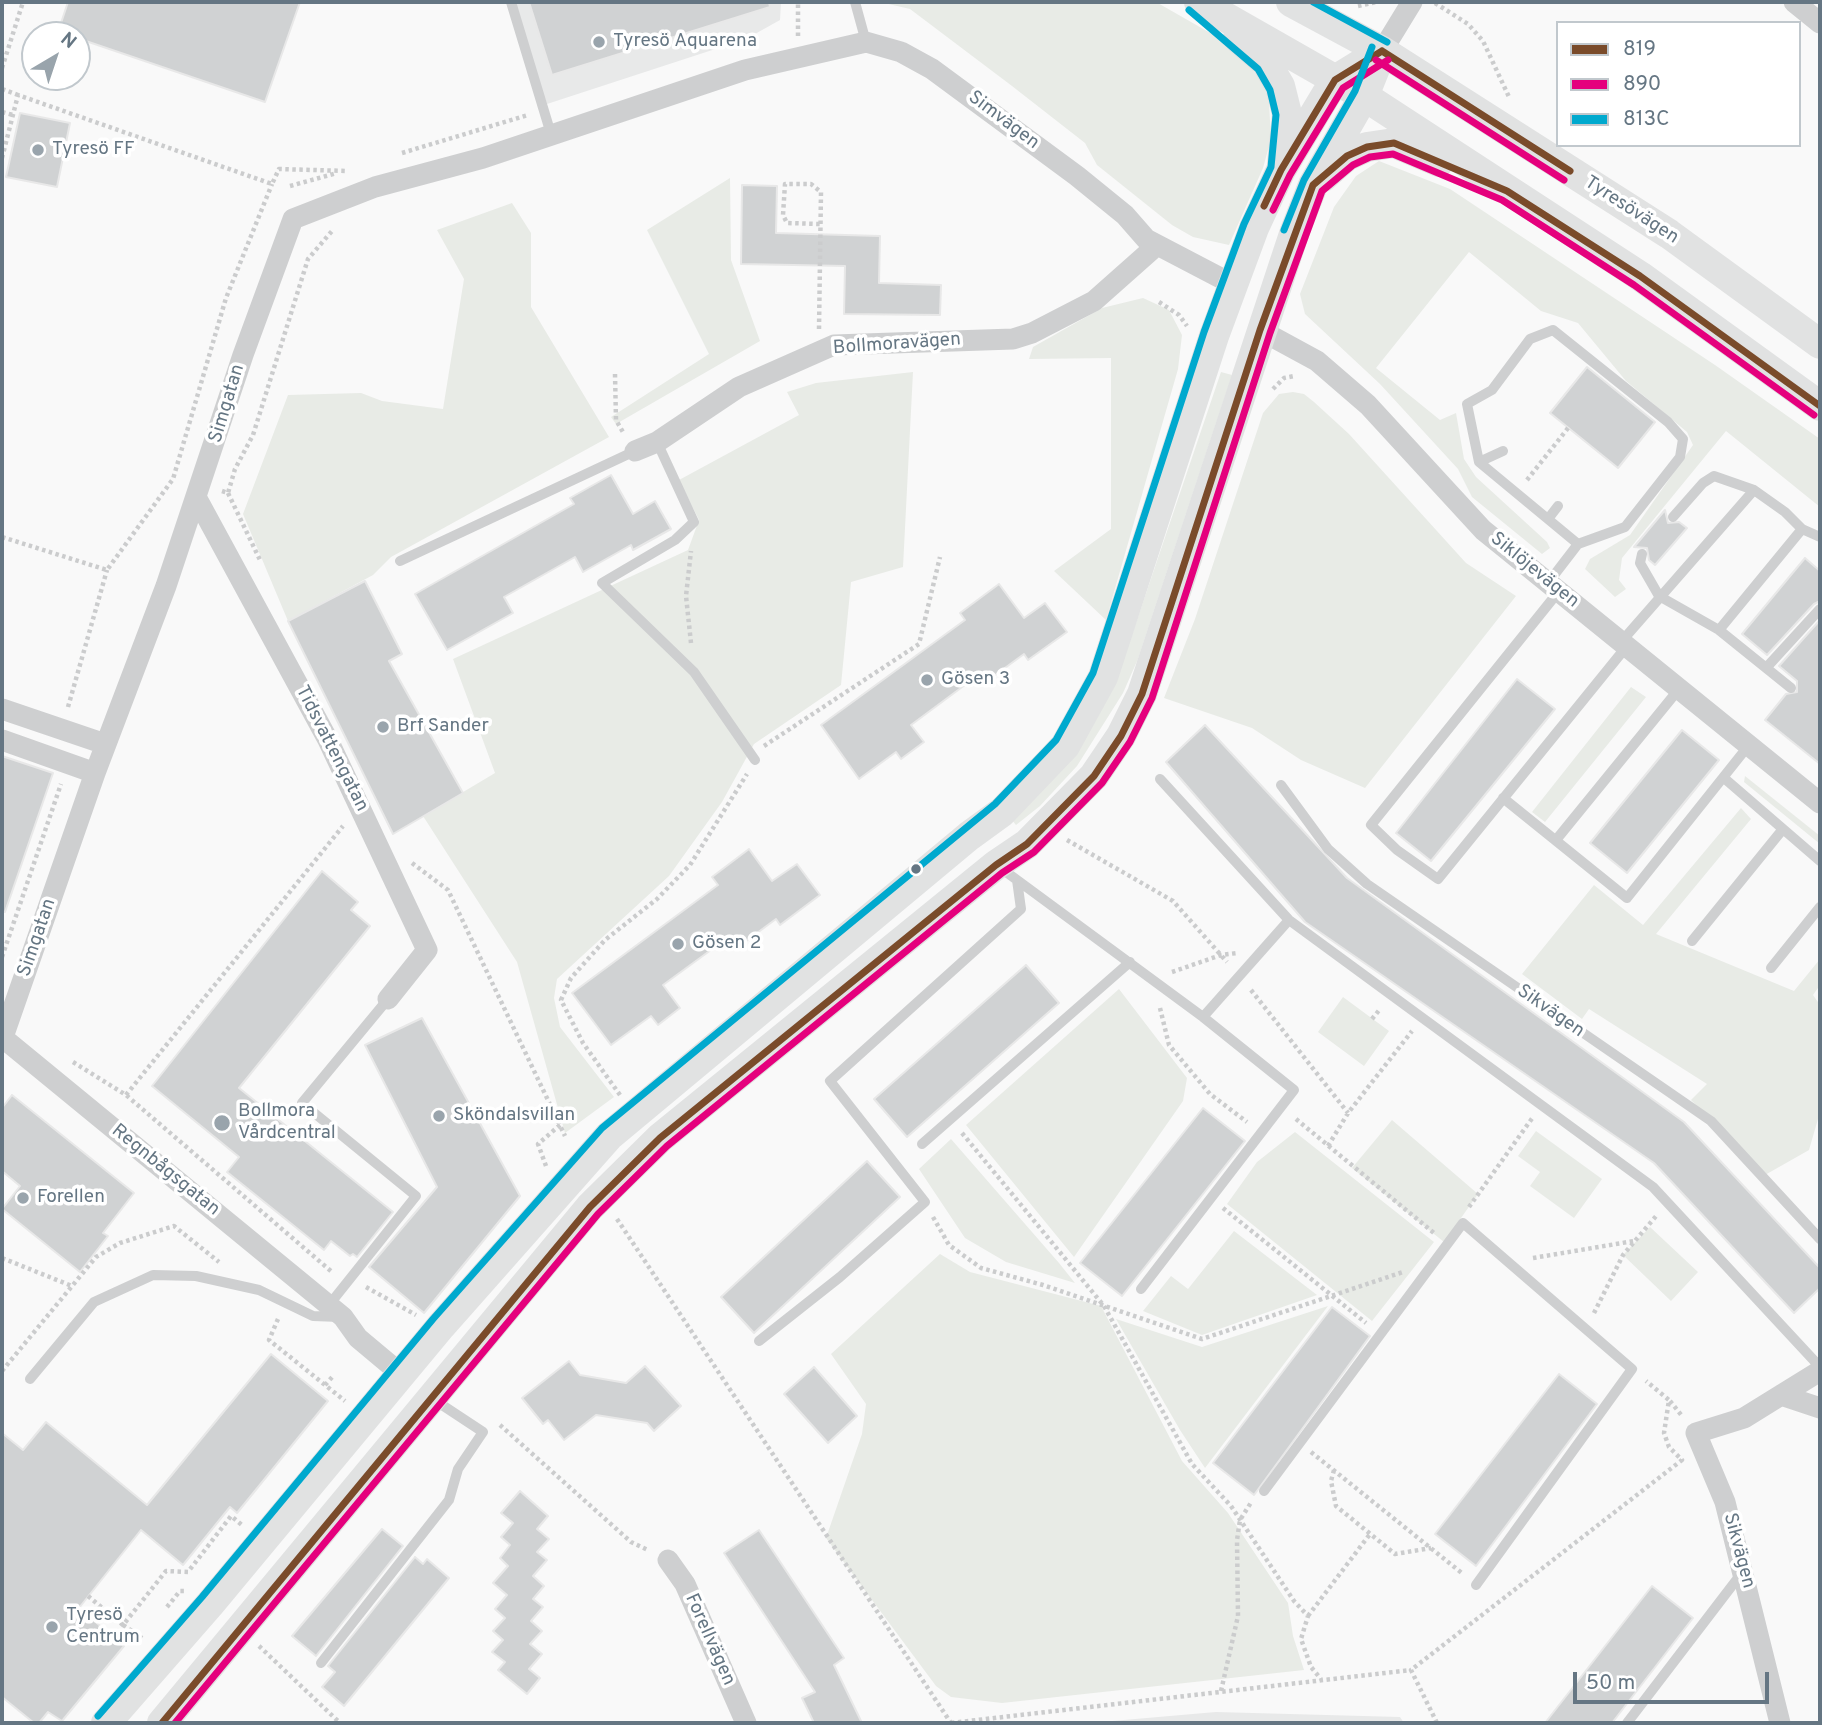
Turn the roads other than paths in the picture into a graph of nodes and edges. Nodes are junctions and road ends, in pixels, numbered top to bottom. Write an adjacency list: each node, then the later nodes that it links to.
1 (511, 2): 13 (lane)
2 (855, 2): 8 (lane)
3 (1198, 2): 11 (street); 14 (street)
4 (1291, 2): 9 (street, Tyresövägen)
5 (1412, 2): 9 (street)
6 (1794, 2): 7 (street)
7 (1820, 23)
8 (866, 42): 10 (street, Simvägen); 17 (street, Simvägen)
9 (1382, 51): 11 (street); 12 (street); 20 (street, Tyresövägen)
10 (745, 70): 13 (street, Simgatan)
11 (1335, 80): 12 (street); 14 (street)
12 (1364, 96): 15 (street); 16 (street)
13 (551, 134): 27 (street, Simgatan)
14 (1281, 170): 18 (street)
15 (1313, 185): 16 (street); 19 (street)
16 (1507, 191): 21 (street)
17 (1156, 246): 18 (street, Simvägen); 22 (street, Bollmoravägen)
18 (1234, 285): 19 (street); 56 (street)
19 (1260, 330): 36 (street, Siklöjevägen); 59 (street)
20 (1820, 344)
21 (1820, 406)
22 (657, 442): 23 (street, Bollmoravägen); 48 (lane)
23 (635, 451): 35 (lane)
24 (1503, 451): 25 (lane)
25 (1479, 462): 30 (lane); 33 (lane)
26 (1754, 490): 29 (lane); 31 (lane); 37 (lane)
27 (199, 491): 46 (street, Simgatan); 65 (street, Tidsvattengatan)
28 (1558, 506): 30 (lane)
29 (1673, 517)
30 (1548, 519): 33 (lane)
31 (1801, 529): 32 (lane); 39 (lane)
32 (1820, 537)
33 (1578, 544): 36 (lane)
34 (1642, 554): 37 (lane)
35 (400, 561)
36 (1553, 587): 40 (street, Siklöjevägen); 53 (lane)
37 (1658, 596): 39 (lane); 40 (lane)
38 (1820, 609): 41 (lane)
39 (1719, 630): 41 (lane)
40 (1624, 644): 42 (street, Siklöjevägen); 53 (lane)
41 (1766, 668): 43 (lane)
42 (1679, 688): 47 (street, Siklöjevägen); 57 (lane)
43 (1791, 688)
44 (2, 709): 46 (street)
45 (2, 740): 49 (street)
46 (106, 744): 49 (street, Simgatan)
47 (1749, 745): 50 (lane); 54 (street, Siklöjevägen)
48 (755, 760)
49 (95, 773): 67 (street, Simgatan)
50 (1724, 778): 55 (lane); 57 (lane)
51 (1160, 779): 61 (lane, Sikvägen)
52 (1281, 785): 69 (lane, Sikvägen)
53 (1503, 797): 57 (lane)
54 (1820, 803)
55 (1783, 829): 58 (lane); 62 (lane)
56 (968, 836): 59 (street); 74 (street)
57 (1556, 840)
58 (1820, 861)
59 (1006, 873): 63 (lane); 72 (lane); 77 (street)
60 (1820, 907): 64 (lane)
61 (1289, 920): 66 (lane); 73 (lane, Sikvägen)
62 (1692, 941)
63 (1130, 962): 66 (lane); 68 (lane)
64 (1771, 968)
65 (388, 999): 71 (lane)
66 (1203, 1017): 70 (lane)
67 (2, 1037): 71 (street, Regnbågsgatan)
68 (922, 1144)
69 (1820, 1239)
70 (1141, 1289)
71 (336, 1311): 74 (street, Regnbågsgatan); 75 (lane)
72 (759, 1341)
73 (1820, 1369): 76 (street, Sikvägen)
74 (401, 1374): 77 (street); 84 (street)
75 (30, 1379)
76 (1781, 1395): 78 (street); 81 (street, Sikvägen)
77 (433, 1399): 83 (lane); 85 (street)
78 (1820, 1408)
79 (1264, 1491): 82 (lane)
80 (668, 1560): 86 (street, Forellvägen)
81 (1743, 1572): 87 (lane); 88 (street, Sikvägen)
82 (1476, 1585)
83 (321, 1663)
84 (106, 1723)
85 (162, 1723)
86 (746, 1723)
87 (1627, 1723)
88 (1780, 1723)

